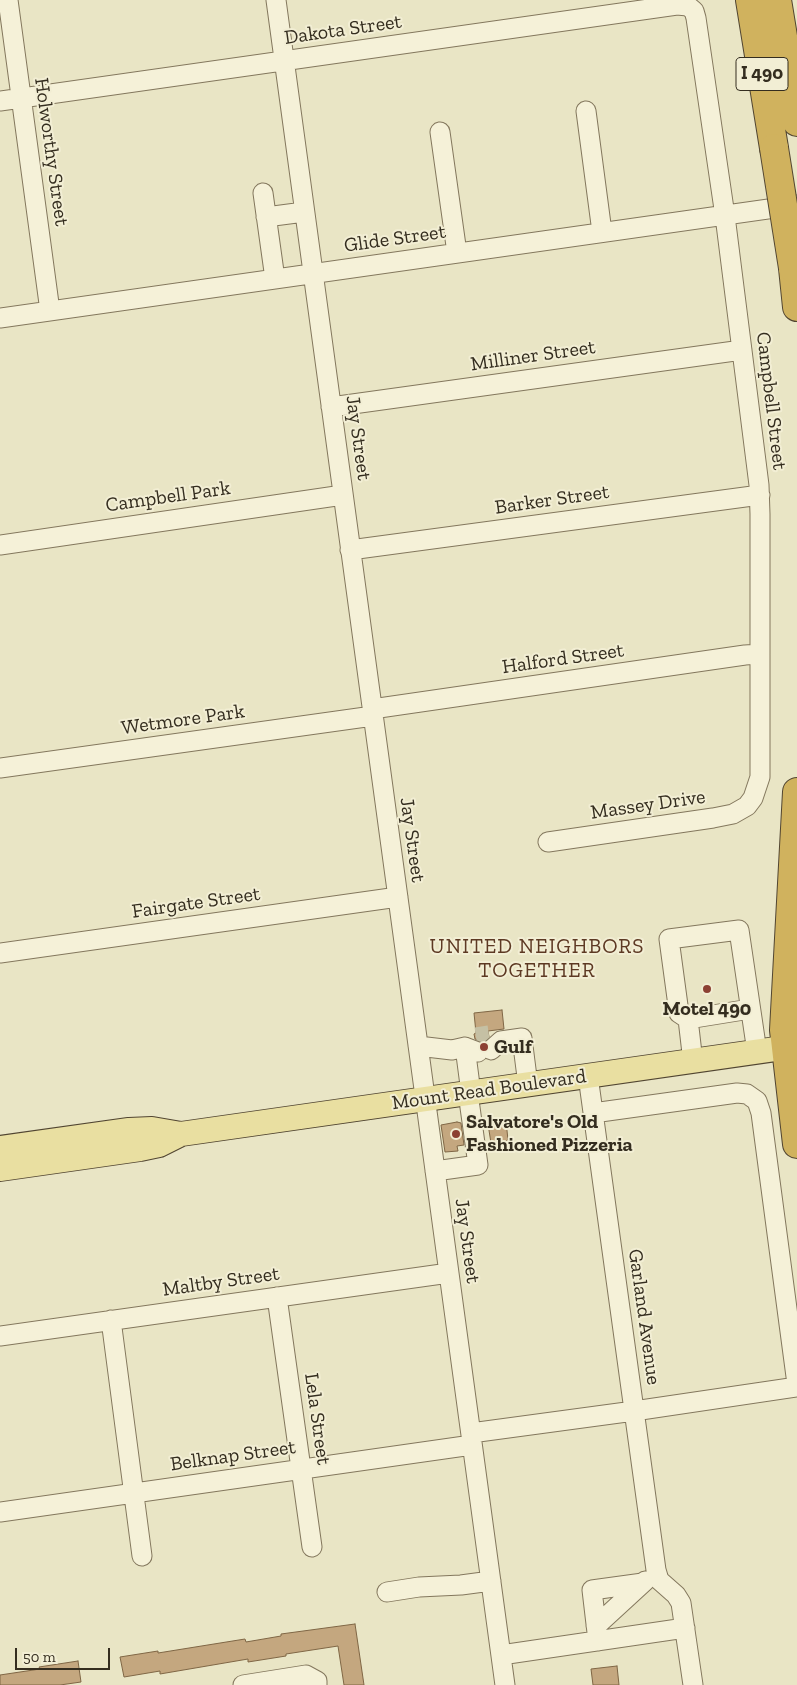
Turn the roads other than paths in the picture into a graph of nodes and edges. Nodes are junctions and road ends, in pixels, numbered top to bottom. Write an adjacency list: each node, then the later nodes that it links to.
1 (8, 0): 7 (street, Holworthy Street)
2 (276, 0): 6 (street, Jay Street)
3 (750, 0): 21 (highway, I 490, bridge)
4 (777, 0): 10 (highway, I 490)
5 (691, 8): 6 (street, Dakota Street); 15 (street, Campbell Street)
6 (284, 61): 7 (street, Dakota Street); 14 (street, Jay Street)
7 (21, 98): 8 (street, Dakota Street); 23 (street, Holworthy Street)
8 (0, 101)
9 (586, 111): 17 (street)
10 (797, 122)
11 (440, 132): 18 (street)
12 (263, 193): 16 (street)
13 (797, 205): 15 (street, Glide Street)
14 (304, 212): 16 (street); 19 (street, Jay Street)
15 (724, 216): 17 (street, Glide Street); 25 (street, Campbell Street)
16 (266, 218): 20 (street)
17 (602, 232): 18 (street, Glide Street)
18 (457, 253): 19 (street, Glide Street)
19 (313, 273): 20 (street, Glide Street); 26 (street, Jay Street)
20 (275, 278): 23 (street, Glide Street)
21 (795, 280): 22 (highway)
22 (797, 307)
23 (50, 311): 24 (street, Glide Street)
24 (0, 318)
25 (742, 350): 26 (street, Milliner Street); 28 (street, Campbell Street)
26 (331, 408): 27 (street, Jay Street)
27 (343, 495): 29 (street, Campbell Park); 30 (street, Jay Street)
28 (760, 495): 30 (street, Barker Street); 31 (street, Campbell Street)
29 (0, 545)
30 (350, 550): 32 (street, Jay Street)
31 (760, 654): 32 (street, Halford Street); 35 (street, Campbell Street)
32 (372, 712): 33 (street, Wetmore Park); 37 (street, Jay Street)
33 (0, 768)
34 (797, 792): 43 (highway)
35 (750, 802): 36 (street, Massey Drive)
36 (548, 842)
37 (398, 898): 38 (street, Fairgate Street); 42 (street, Jay Street)
38 (0, 953)
39 (750, 1009): 40 (street); 40 (street); 44 (street)
40 (688, 1019): 45 (street)
41 (483, 1044): 42 (street); 47 (street); 48 (street)
42 (418, 1046): 49 (street, Jay Street)
43 (791, 1047): 44 (main road, Mount Read Boulevard); 52 (highway)
44 (757, 1052): 45 (main road, Mount Read Boulevard)
45 (694, 1062): 46 (main road, Mount Read Boulevard)
46 (588, 1076): 47 (main road, Mount Read Boulevard); 50 (street, Garland Avenue)
47 (528, 1084): 48 (main road, Mount Read Boulevard)
48 (470, 1093): 49 (main road, Mount Read Boulevard); 55 (street)
49 (425, 1099): 51 (main road, Mount Read Boulevard); 55 (street, Jay Street)
50 (593, 1114): 60 (street, Mount Read Boulevard); 61 (street, Garland Avenue)
51 (181, 1134): 53 (main road, Mount Read Boulevard); 54 (main road, Mount Read Boulevard)
52 (797, 1144)
53 (0, 1148)
54 (0, 1169)
55 (435, 1171): 56 (street, Jay Street)
56 (449, 1273): 57 (street, Maltby Street); 62 (street, Jay Street)
57 (277, 1297): 58 (street, Maltby Street); 63 (street, Lela Street)
58 (111, 1320): 59 (street, Maltby Street); 64 (street)
59 (0, 1336)
60 (797, 1385): 61 (street, Belknap Street)
61 (634, 1411): 62 (street, Belknap Street); 68 (street, Garland Avenue)
62 (472, 1439): 63 (street, Belknap Street); 69 (street, Jay Street)
63 (301, 1469): 64 (street, Belknap Street); 66 (street, Lela Street)
64 (134, 1493): 65 (street, Belknap Street); 67 (street)
65 (0, 1512)
66 (312, 1547)
67 (142, 1556)
68 (652, 1574): 71 (street); 72 (street); 72 (street)
69 (491, 1581): 70 (street); 73 (street, Jay Street)
70 (387, 1592)
71 (685, 1628): 72 (street); 77 (street)
72 (598, 1634): 73 (street)
73 (501, 1655): 76 (street, Jay Street)
74 (243, 1685): 75 (street)
75 (317, 1685)
76 (505, 1685)
77 (693, 1685)

